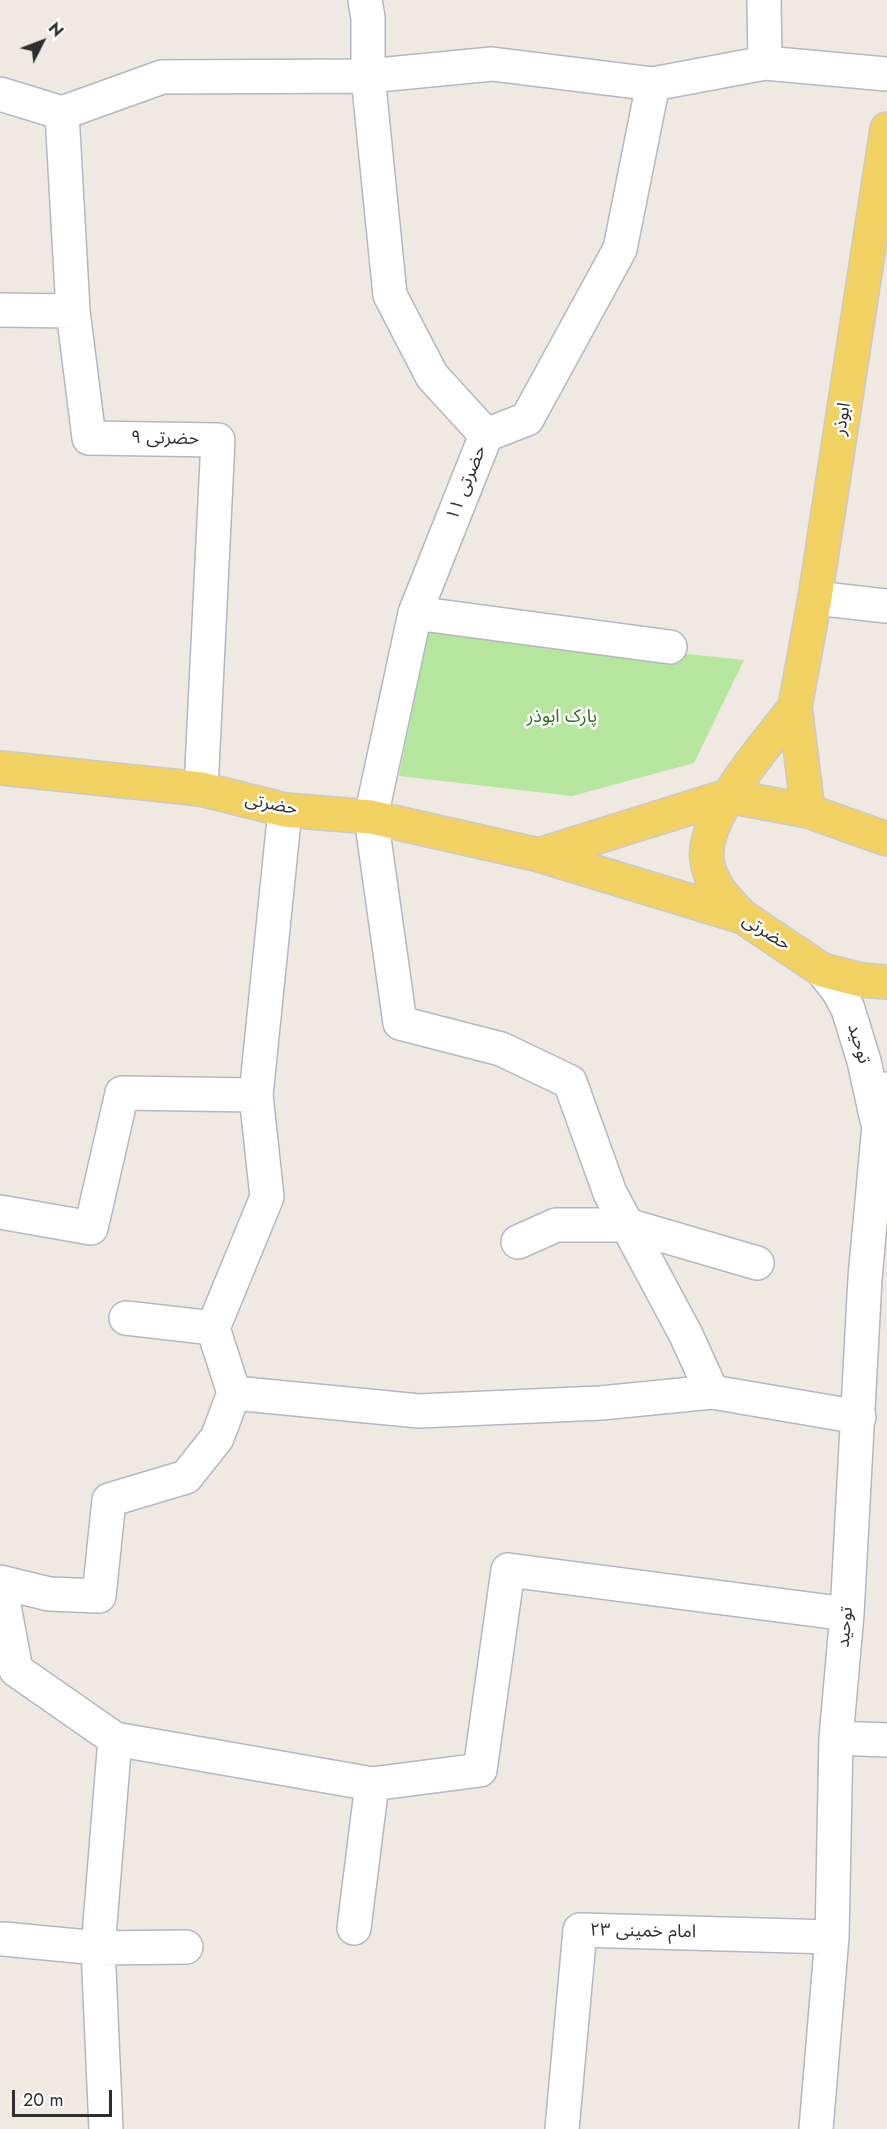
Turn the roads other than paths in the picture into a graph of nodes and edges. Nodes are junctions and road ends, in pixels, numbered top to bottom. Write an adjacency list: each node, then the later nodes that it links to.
1 (365, 0): 5 (street)
2 (764, 0): 3 (street)
3 (765, 63): 4 (street); 6 (street)
4 (887, 74)
5 (368, 76): 6 (street); 8 (street); 12 (street)
6 (653, 84): 12 (street, حضرتی ۱۱)
7 (0, 94): 8 (street)
8 (62, 113): 11 (street, حضرتی ۹)
9 (887, 129): 13 (main road, ابوذر)
10 (0, 310): 11 (street)
11 (73, 311): 19 (street, حضرتی ۹)
12 (486, 435): 15 (street, حضرتی ۱۱)
13 (815, 598): 14 (street); 17 (main road, ابوذر)
14 (887, 606)
15 (415, 613): 16 (street); 23 (street, حضرتی ۱۱)
16 (670, 647)
17 (795, 707): 20 (main road); 22 (main road)
18 (0, 768): 19 (main road, حضرتی)
19 (201, 789): 21 (main road, حضرتی)
20 (728, 796): 22 (main road); 25 (main road); 26 (main road)
21 (285, 810): 23 (main road, حضرتی); 30 (street)
22 (807, 810): 24 (main road)
23 (371, 817): 25 (main road, حضرتی); 33 (street)
24 (887, 839)
25 (539, 855): 26 (main road, حضرتی)
26 (743, 917): 27 (main road, حضرتی)
27 (822, 970): 28 (main road, حضرتی); 31 (street, توحید)
28 (887, 982)
29 (887, 1089): 31 (street, توحید)
30 (256, 1095): 32 (street); 37 (street)
31 (879, 1125): 40 (street, توحید)
32 (0, 1212)
33 (627, 1225): 34 (street); 35 (street); 38 (street)
34 (518, 1242)
35 (757, 1263)
36 (126, 1318): 37 (street)
37 (213, 1328): 39 (street)
38 (712, 1392): 39 (street); 40 (street)
39 (234, 1393): 41 (street)
40 (859, 1417): 42 (street, توحید)
41 (0, 1583): 44 (street)
42 (847, 1614): 43 (street, توحید); 46 (street)
43 (836, 1738): 45 (street); 48 (street, توحید)
44 (115, 1739): 46 (street); 51 (street)
45 (887, 1740)
46 (372, 1784): 47 (street)
47 (354, 1928)
48 (832, 1936): 53 (street, امام خمینی ۲۳); 54 (street, توحید)
49 (4, 1939): 51 (street)
50 (186, 1947): 51 (street)
51 (98, 1948): 52 (street)
52 (106, 2129)
53 (562, 2129)
54 (816, 2129)

